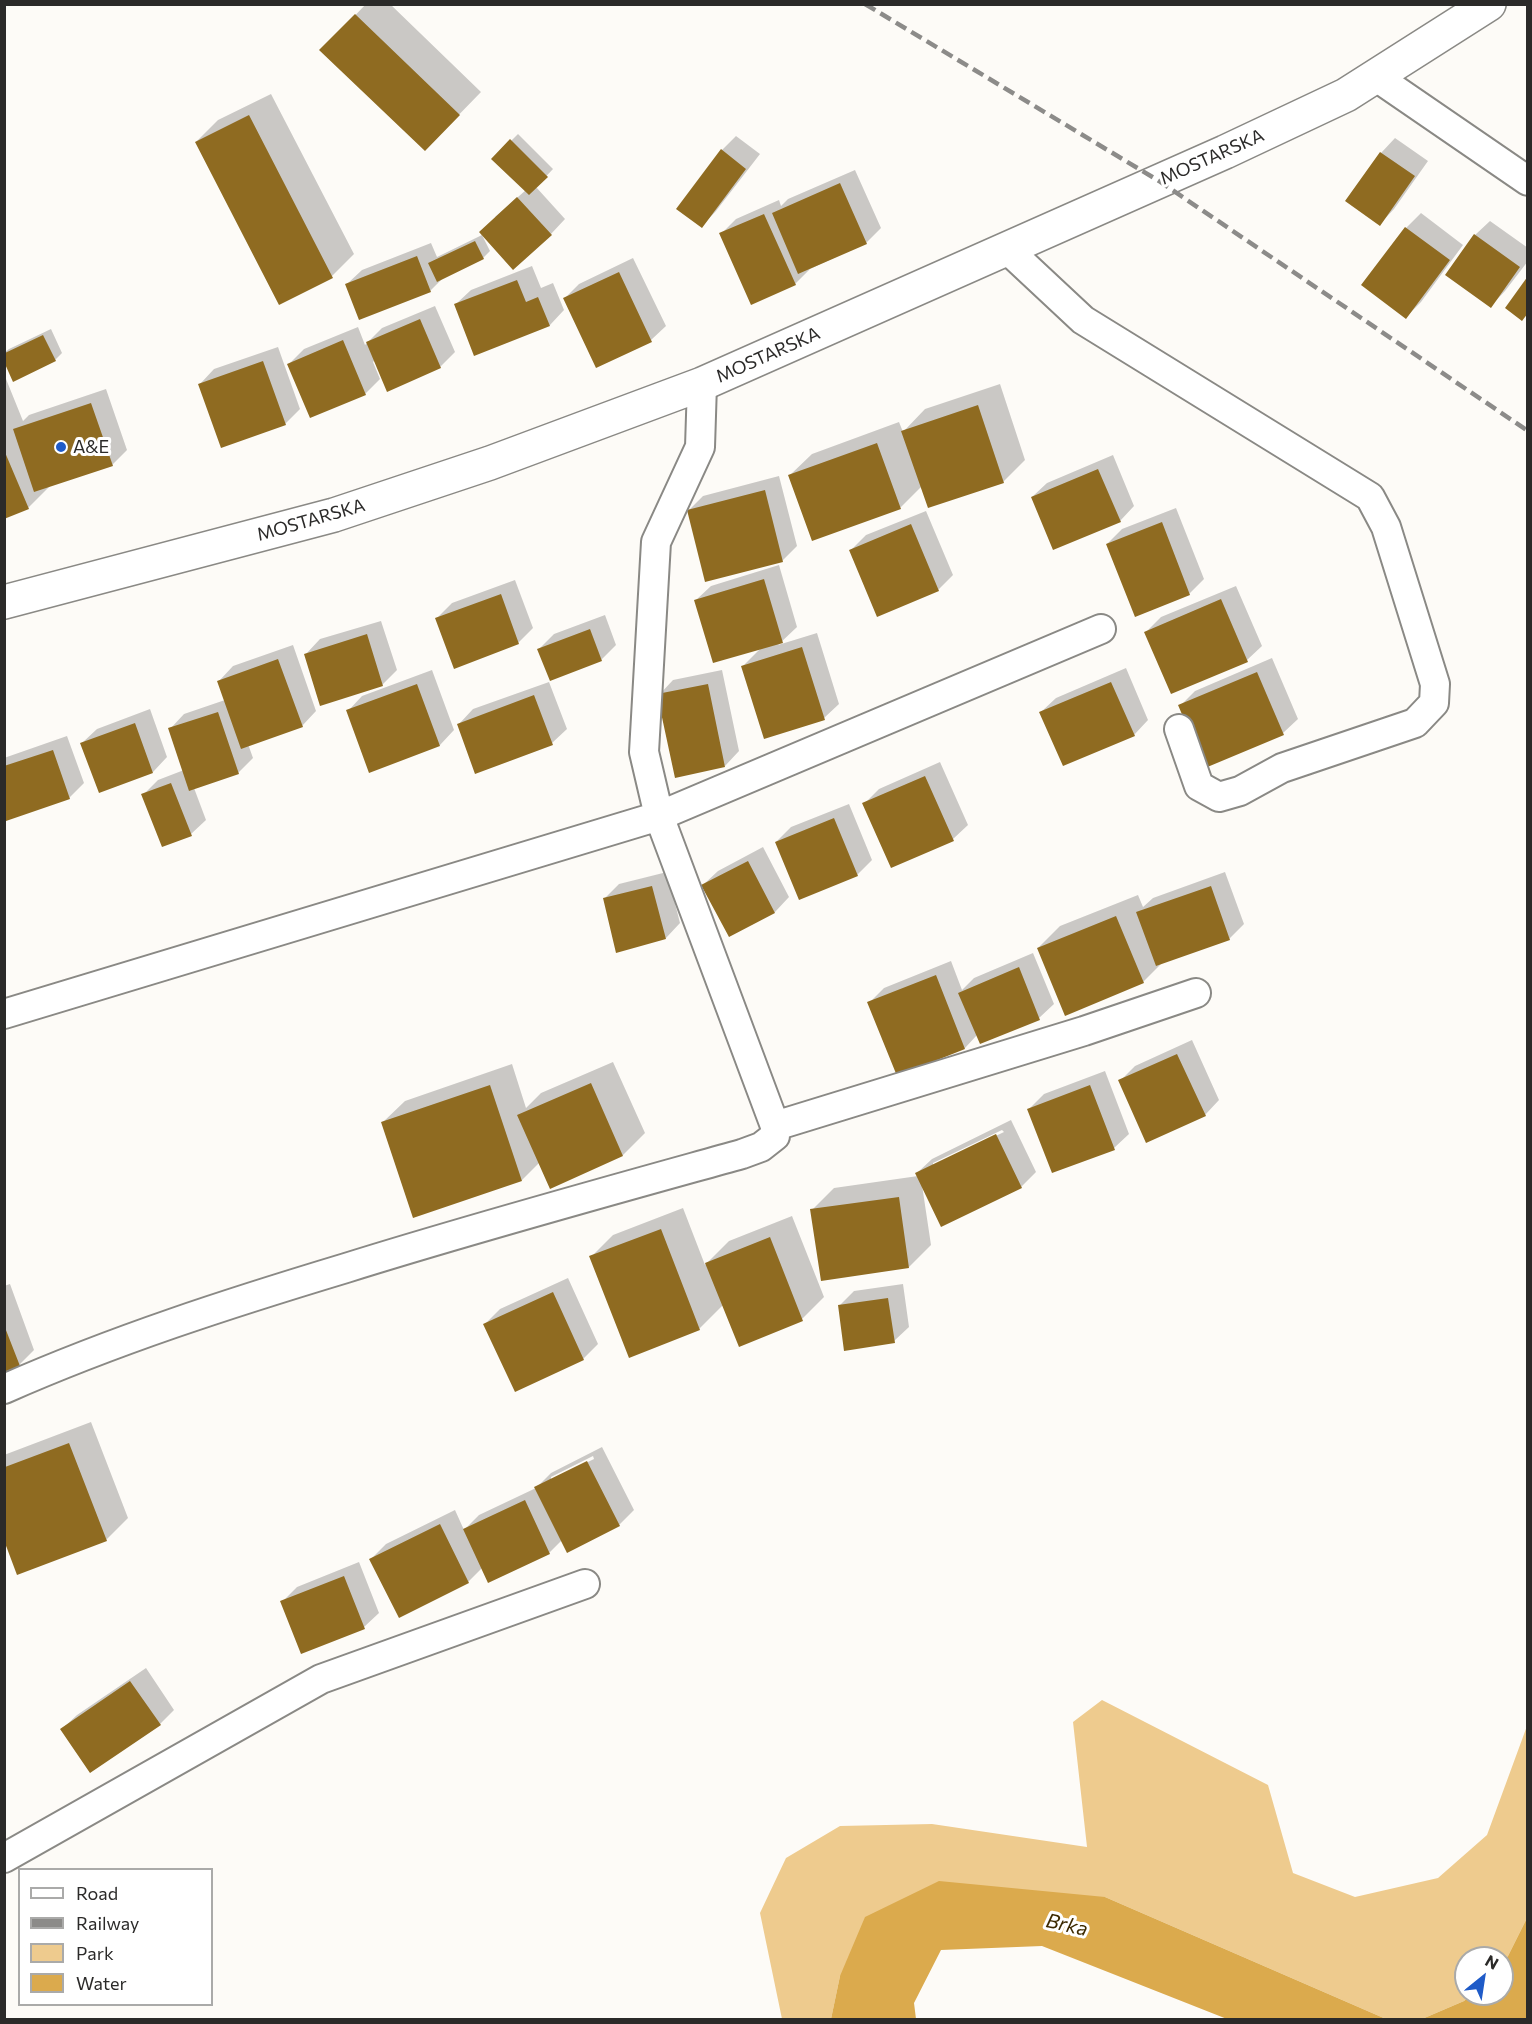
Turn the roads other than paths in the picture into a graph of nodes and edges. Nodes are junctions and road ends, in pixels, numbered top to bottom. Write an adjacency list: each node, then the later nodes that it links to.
1 (1489, 4): 2 (main road, MOSTARSKA)
2 (1375, 76): 3 (street); 4 (main road, MOSTARSKA)
3 (1527, 181)
4 (1007, 249): 5 (main road, MOSTARSKA); 8 (street)
5 (702, 384): 6 (main road, MOSTARSKA); 9 (street)
6 (4, 602)
7 (1101, 629): 9 (street)
8 (1179, 729)
9 (658, 816): 11 (street); 12 (street)
10 (1196, 993): 12 (street)
11 (4, 1014)
12 (775, 1126): 13 (street)
13 (4, 1389)
14 (585, 1584): 15 (street)
15 (4, 1858)

